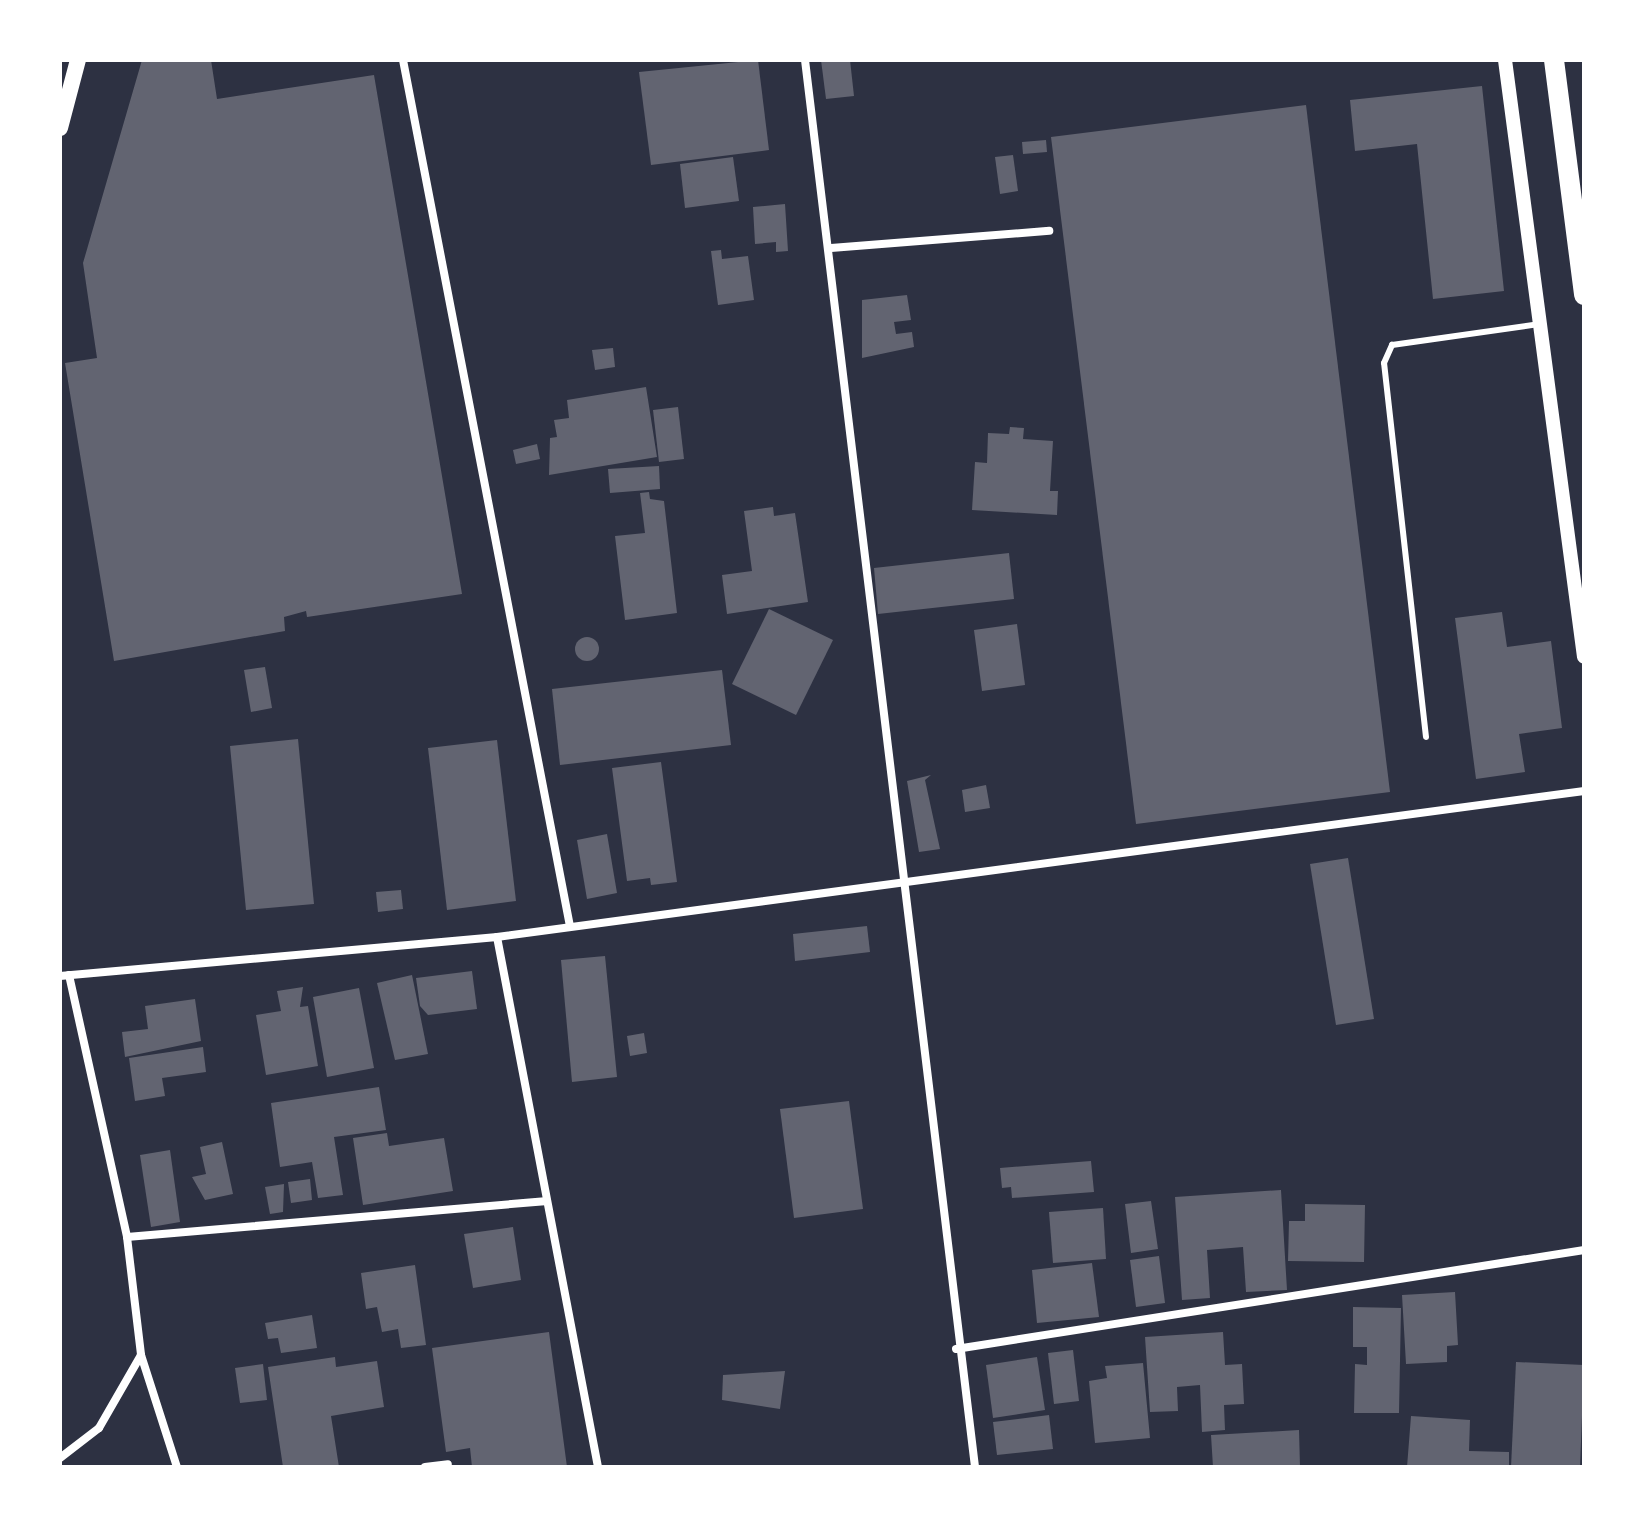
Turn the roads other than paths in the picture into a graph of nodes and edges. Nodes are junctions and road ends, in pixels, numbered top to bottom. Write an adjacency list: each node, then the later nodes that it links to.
1 (78, 60): 6 (main road)
2 (403, 60): 15 (street)
3 (805, 60): 8 (street)
4 (1505, 60): 10 (street)
5 (1554, 60): 9 (main road)
6 (60, 128)
7 (1049, 231): 8 (street)
8 (831, 248): 14 (street)
9 (1584, 295)
10 (1540, 324): 11 (street); 12 (lane)
11 (1584, 657)
12 (1426, 737)
13 (1584, 791): 14 (street)
14 (910, 883): 15 (street); 21 (street)
15 (570, 926): 16 (street)
16 (497, 937): 17 (street); 18 (street)
17 (64, 975): 19 (street)
18 (544, 1201): 19 (street); 27 (street)
19 (127, 1237): 22 (street)
20 (1584, 1250): 21 (street)
21 (956, 1349): 28 (street)
22 (141, 1355): 23 (street); 25 (street)
23 (60, 1458)
24 (448, 1464): 26 (street)
25 (177, 1467)
26 (425, 1467)
27 (598, 1467)
28 (975, 1467)

